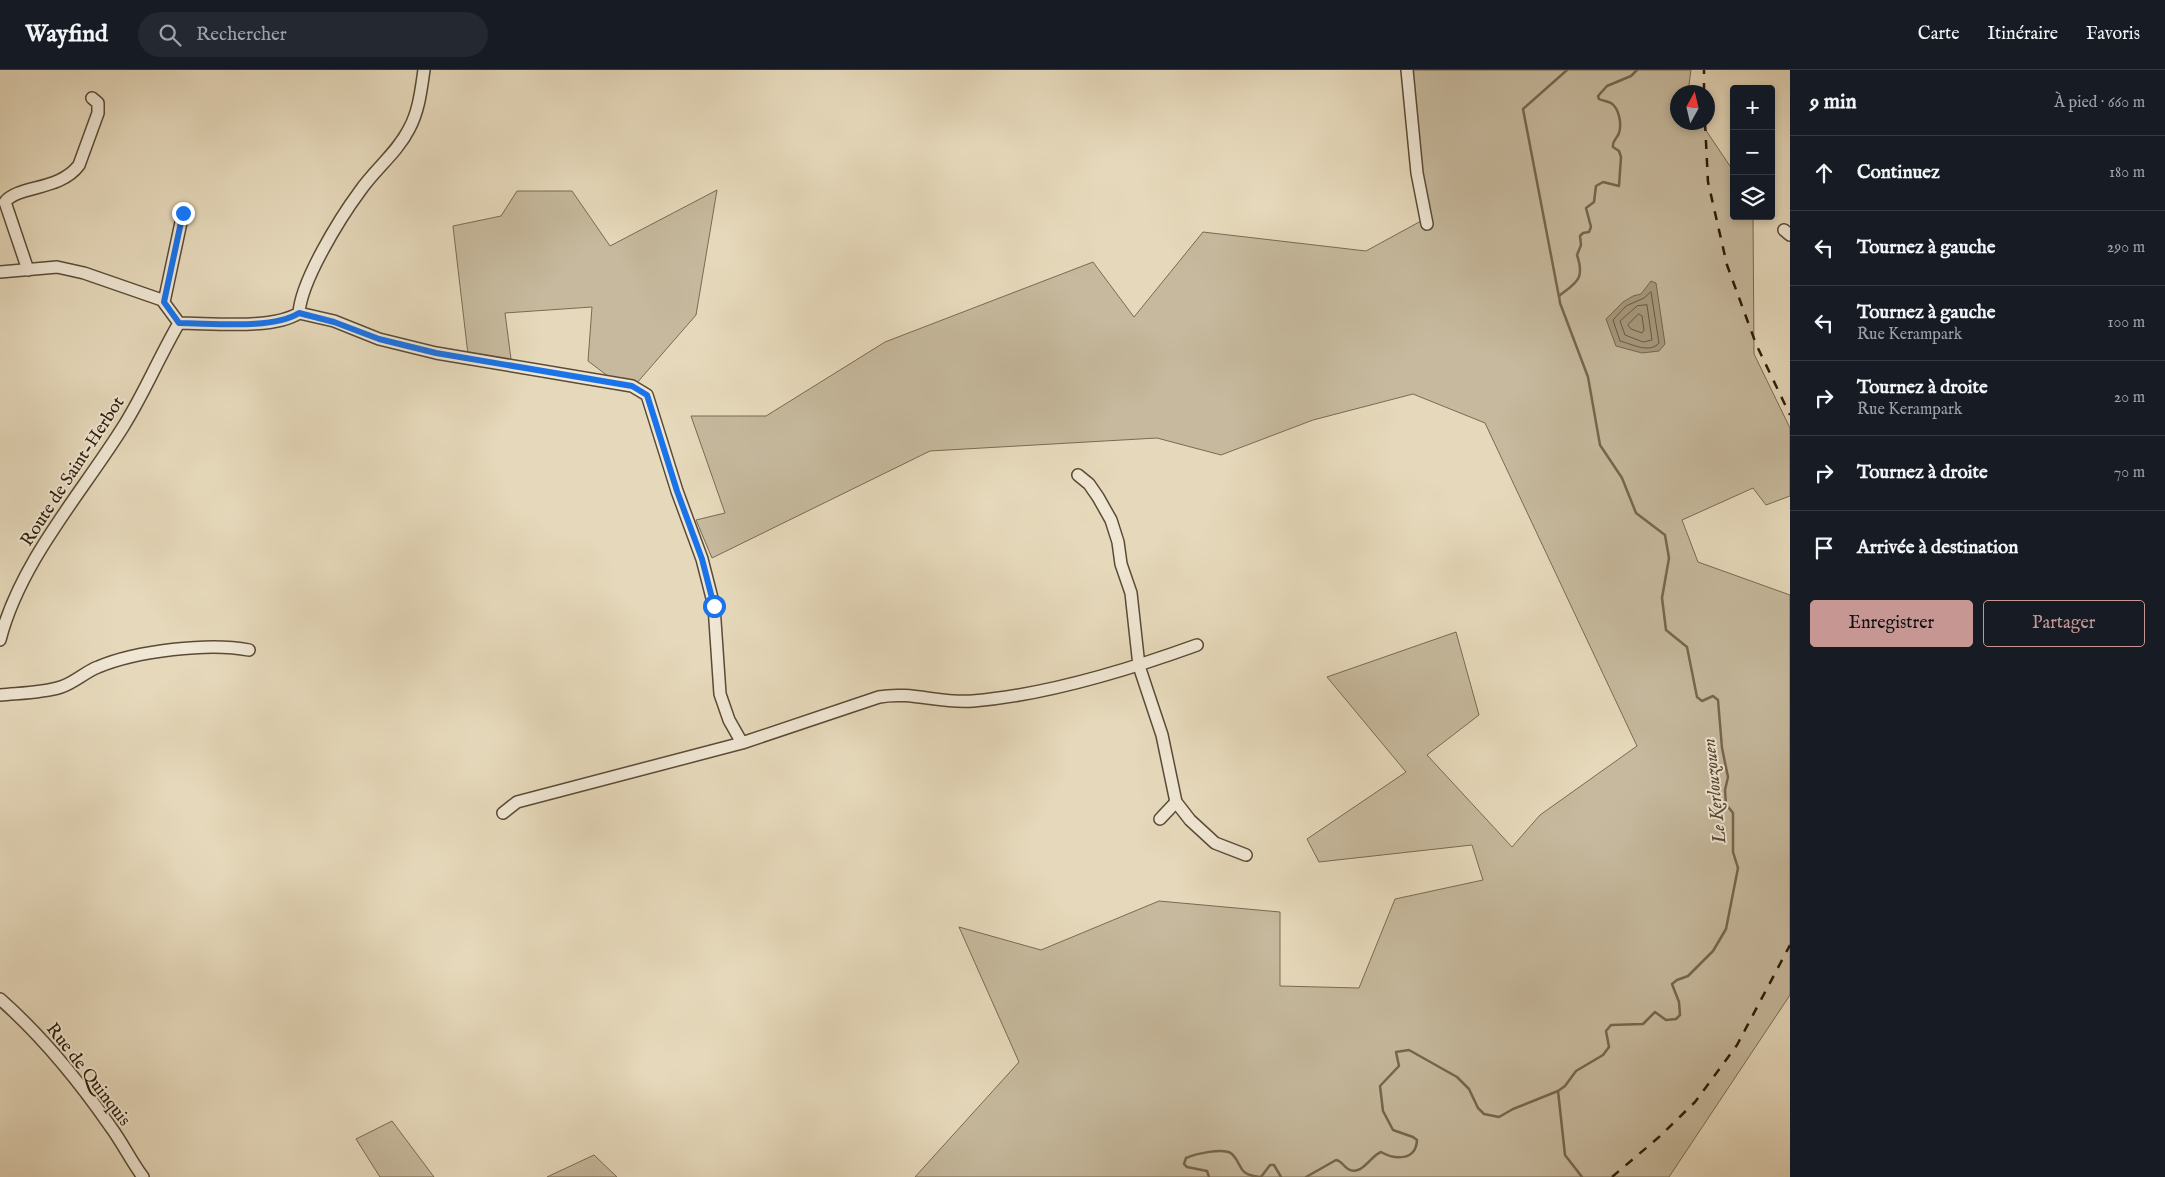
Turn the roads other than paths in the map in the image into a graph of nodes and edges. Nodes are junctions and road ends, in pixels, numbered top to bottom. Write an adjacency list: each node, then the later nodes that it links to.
1 (424, 70): 9 (street)
2 (1406, 70): 5 (street)
3 (92, 98): 6 (street)
4 (183, 213): 8 (street)
5 (1427, 224)
6 (28, 270): 7 (street); 8 (street)
7 (0, 272)
8 (164, 302): 10 (street)
9 (299, 313): 10 (street); 17 (street)
10 (179, 323): 12 (street, Route de Saint-Herbot)
11 (1078, 475): 15 (street)
12 (0, 640)
13 (1197, 645): 15 (street)
14 (249, 650): 16 (street)
15 (1139, 666): 17 (street); 18 (street)
16 (0, 695)
17 (742, 743): 19 (street)
18 (1176, 802): 20 (street); 21 (street)
19 (503, 813)
20 (1160, 819)
21 (1246, 855)
22 (0, 1000): 23 (street, Rue de Quinquis)
23 (143, 1177)

